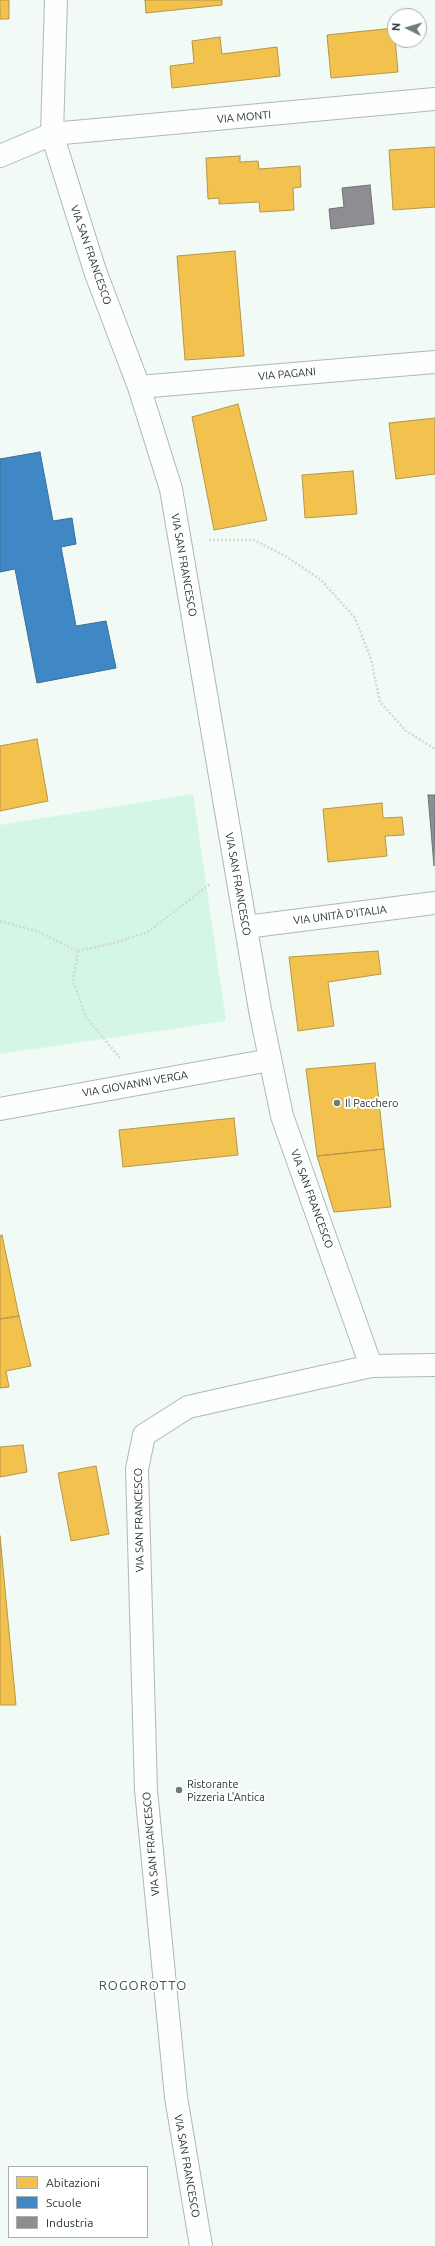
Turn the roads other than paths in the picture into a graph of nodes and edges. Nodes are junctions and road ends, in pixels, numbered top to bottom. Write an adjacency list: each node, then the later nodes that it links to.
1 (56, 0): 3 (street, VIA SAN FRANCESCO)
2 (435, 99): 3 (street, VIA MONTI)
3 (52, 134): 4 (street, VIA MONTI); 6 (street, VIA SAN FRANCESCO)
4 (0, 156)
5 (435, 362): 6 (street, VIA PAGANI)
6 (139, 387): 8 (street, VIA SAN FRANCESCO)
7 (435, 903): 8 (street, VIA UNITÀ D'ITALIA)
8 (246, 927): 9 (street, VIA SAN FRANCESCO)
9 (270, 1060): 10 (street, VIA GIOVANNI VERGA); 11 (street, VIA SAN FRANCESCO)
10 (0, 1109)
11 (371, 1366): 12 (street); 13 (street, VIA SAN FRANCESCO)
12 (435, 1366)
13 (201, 2246)

